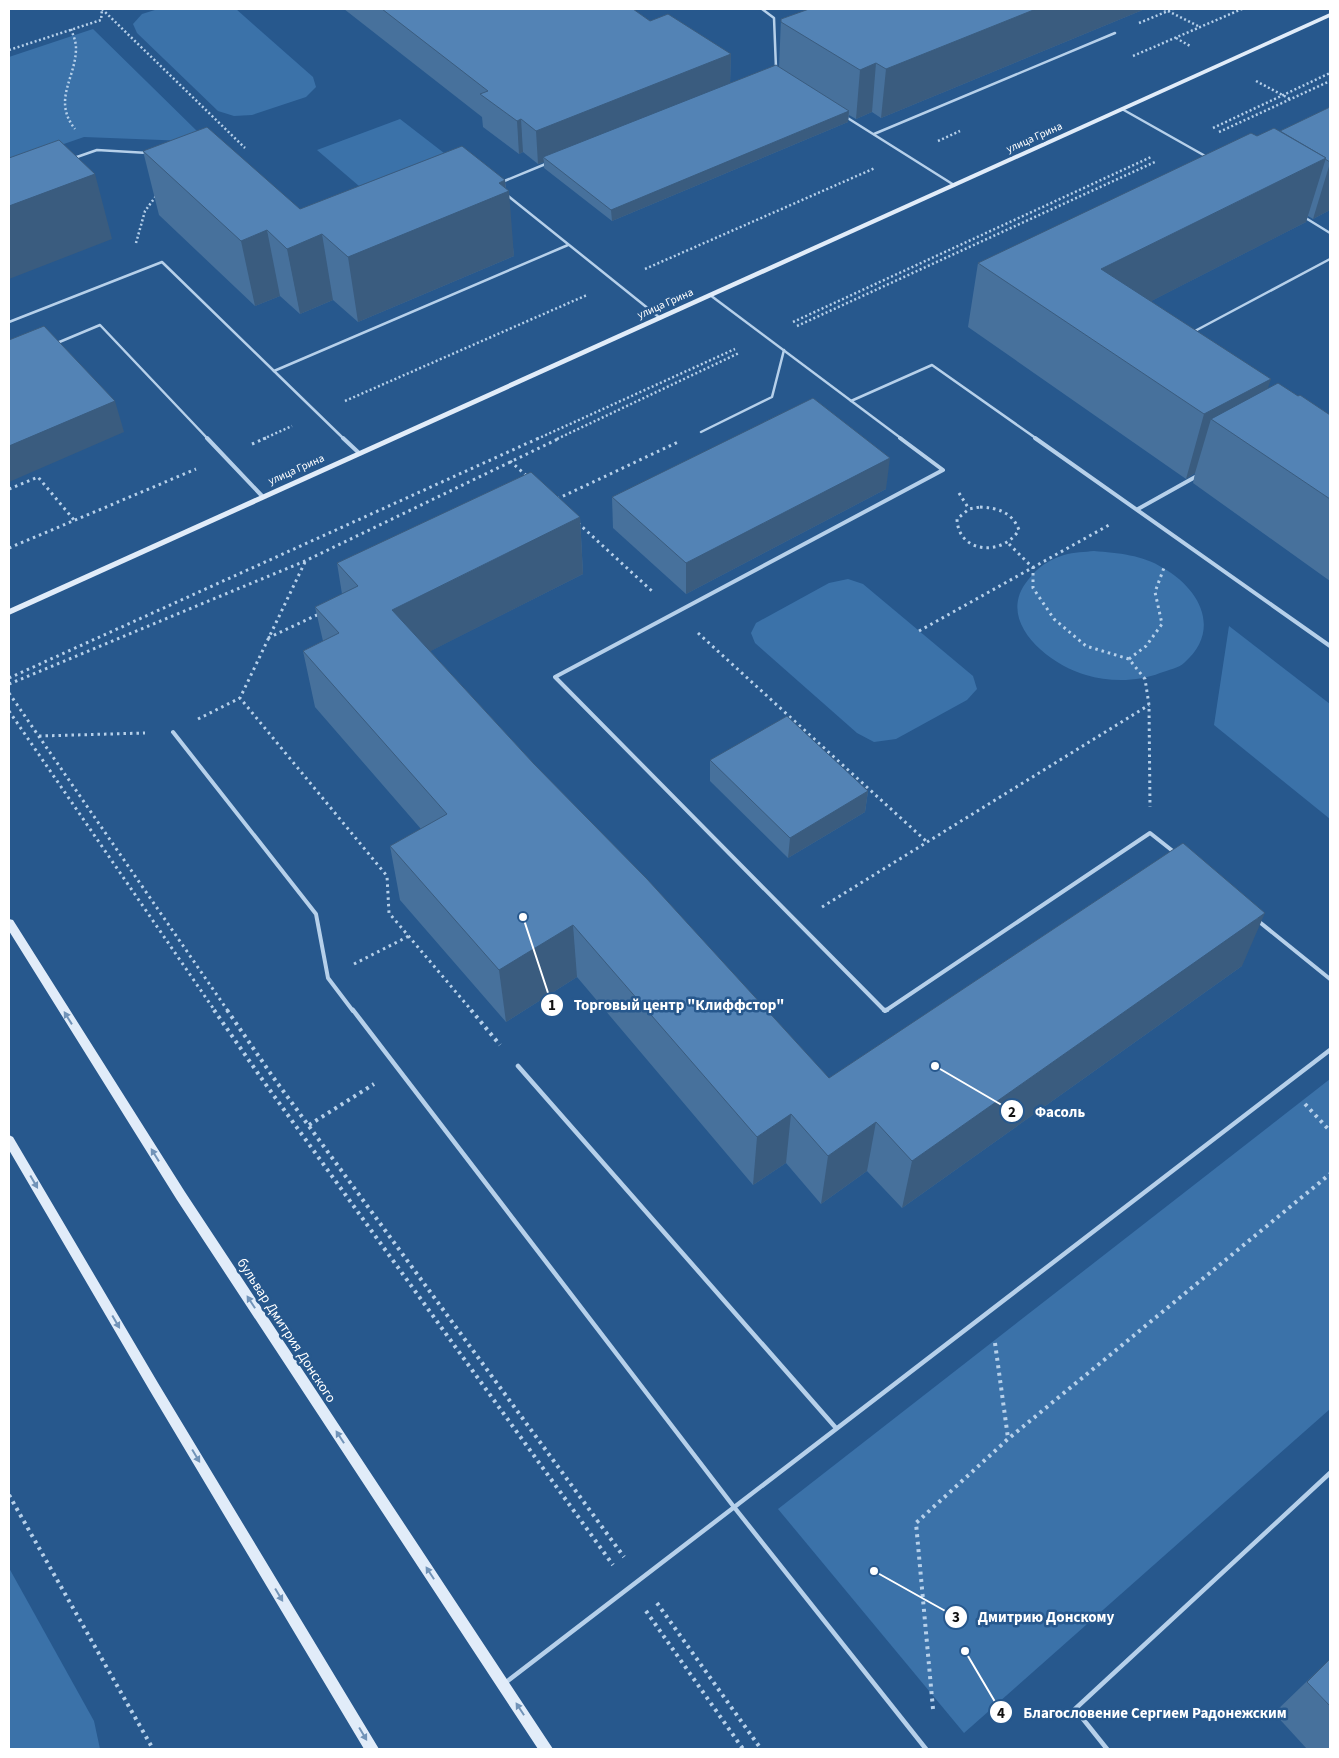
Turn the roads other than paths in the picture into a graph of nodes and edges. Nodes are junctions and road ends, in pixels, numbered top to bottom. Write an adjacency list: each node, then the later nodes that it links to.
1 (762, 9): 4 (lane)
2 (1329, 17): 5 (street, улица Грина)
3 (1115, 33): 7 (lane)
4 (776, 72)
5 (1122, 109): 9 (lane); 13 (street, улица Грина)
6 (841, 113): 7 (lane)
7 (874, 134): 13 (lane)
8 (156, 153): 10 (lane)
9 (1208, 158)
10 (71, 160)
11 (549, 163): 12 (lane)
12 (494, 184)
13 (954, 185): 19 (street, улица Грина)
14 (502, 190): 17 (lane)
15 (1298, 213): 16 (lane)
16 (1330, 233)
17 (568, 245): 20 (lane); 25 (lane)
18 (1330, 259): 22 (lane)
19 (710, 295): 20 (street, улица Грина); 24 (lane)
20 (660, 318): 28 (street, улица Грина)
21 (9, 322): 25 (lane)
22 (1188, 334)
23 (54, 344): 30 (lane)
24 (784, 350): 26 (lane); 27 (lane)
25 (274, 371): 28 (lane)
26 (851, 401): 31 (lane); 35 (lane)
27 (701, 432)
28 (359, 453): 30 (street, улица Грина)
29 (1198, 476): 31 (lane)
30 (263, 496): 32 (street, улица Грина)
31 (1138, 509): 33 (lane)
32 (9, 612)
33 (1330, 646)
34 (173, 732): 44 (lane)
35 (1180, 857)
36 (1255, 918): 38 (lane)
37 (9, 923): 45 (street, бульвар Дмитрия Донского, one-way to 37)
38 (1330, 979)
39 (1330, 1050): 42 (lane)
40 (518, 1066): 42 (lane)
41 (9, 1140): 46 (street, one-way to 46)
42 (836, 1428): 44 (lane)
43 (1330, 1472): 49 (lane)
44 (734, 1507): 45 (lane); 48 (lane)
45 (504, 1684): 47 (street, бульвар Дмитрия Донского, one-way to 45)
46 (372, 1749)
47 (546, 1749)
48 (926, 1749)
49 (1107, 1749)

